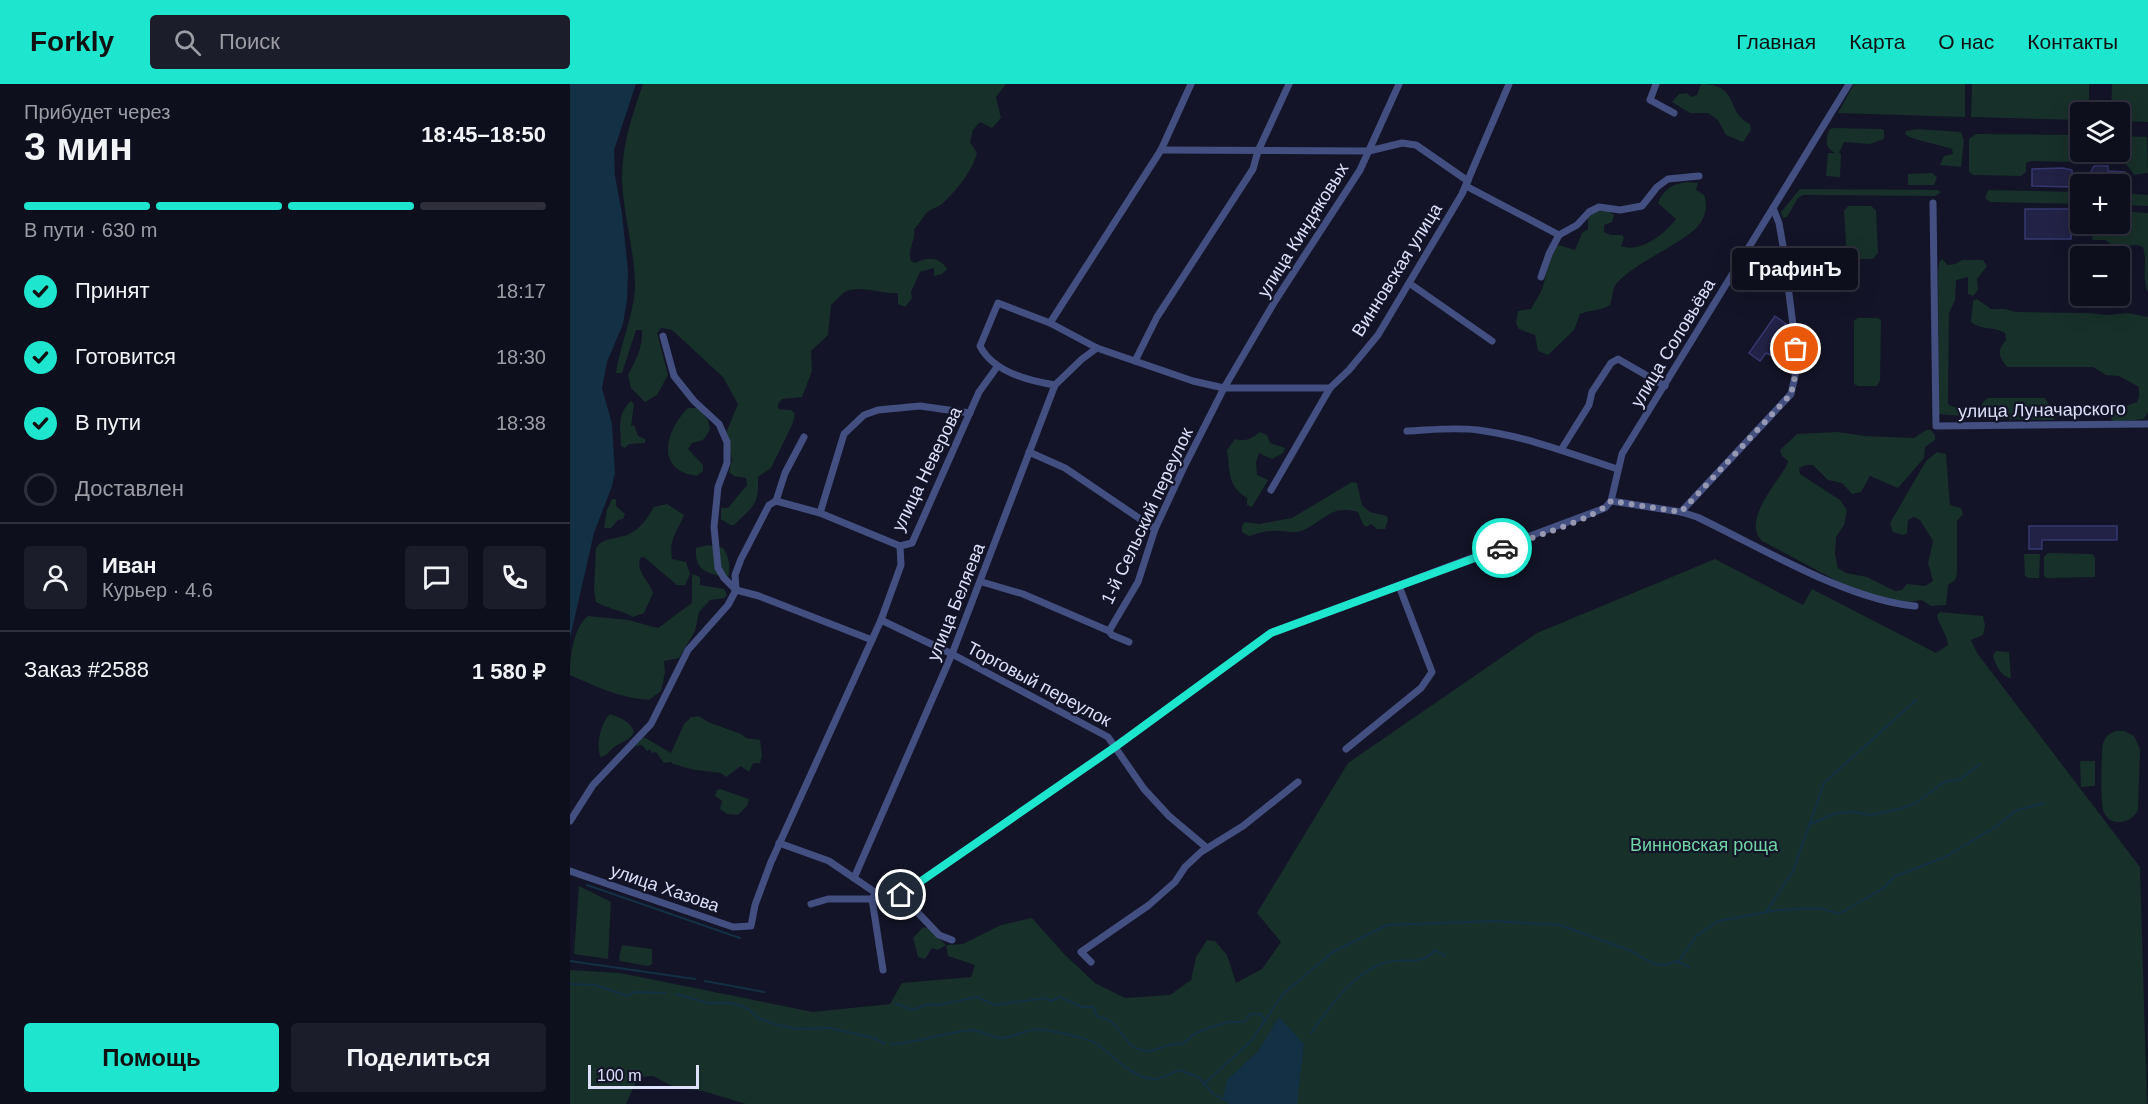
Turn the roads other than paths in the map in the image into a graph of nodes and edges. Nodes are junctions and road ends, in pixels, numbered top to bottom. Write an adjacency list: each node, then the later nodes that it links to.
1 (1191, 84): 8 (street)
2 (1289, 84): 9 (street)
3 (1399, 84): 10 (street, улица Киндяковых)
4 (1509, 84): 12 (street, Винновская улица)
5 (1656, 84): 7 (street)
6 (1849, 84): 14 (street, улица Соловьёва)
7 (1674, 113)
8 (1161, 150): 9 (street); 18 (street)
9 (1258, 151): 10 (street); 22 (street)
10 (1369, 151): 12 (street); 26 (street, улица Киндяковых)
11 (1699, 176): 15 (street)
12 (1467, 183): 15 (street); 17 (street, Винновская улица)
13 (1933, 203): 29 (street, улица Луначарского)
14 (1773, 208): 25 (street, улица Соловьёва); 38 (street)
15 (1559, 236): 16 (street)
16 (1541, 277)
17 (1409, 283): 20 (street); 27 (street, Винновская улица)
18 (1050, 323): 21 (street); 23 (street)
19 (663, 336): 44 (street)
20 (1492, 341)
21 (1097, 348): 22 (street); 24 (street, улица Беляева)
22 (1135, 361): 26 (street)
23 (997, 367): 24 (street); 28 (street, улица Неверова)
24 (1055, 385): 33 (street, улица Беляева)
25 (1665, 386): 32 (street); 34 (street, улица Соловьёва)
26 (1224, 388): 27 (street); 40 (street, 1-й Сельский переулок)
27 (1330, 388): 35 (street, Винновская улица)
28 (970, 413): 39 (street); 41 (street, улица Неверова)
29 (2148, 424)
30 (1407, 431): 32 (street)
31 (804, 437): 36 (street)
32 (1561, 450): 34 (street)
33 (1029, 452): 40 (street); 42 (street, улица Беляева)
34 (1617, 469): 37 (street, улица Соловьёва)
35 (1271, 489)
36 (776, 501): 39 (street); 44 (street)
37 (1611, 501): 38 (street); 43 (street)
38 (1681, 512): 45 (street)
39 (820, 513): 41 (street)
40 (1155, 530): 47 (street, 1-й Сельский переулок)
41 (900, 546): 46 (street, улица Неверова)
42 (982, 582): 47 (street, 1-й Сельский переулок); 50 (street, улица Беляева)
43 (1398, 586): 51 (street); 52 (street)
44 (736, 590): 48 (street); 54 (street)
45 (1915, 606)
46 (881, 620): 48 (street, улица Неверова); 50 (street, Торговый переулок)
47 (1109, 631): 49 (street)
48 (872, 640): 55 (street, улица Неверова)
49 (1129, 642)
50 (952, 654): 51 (street, Торговый переулок); 58 (street, улица Беляева)
51 (1115, 747): 56 (street, Торговый переулок); 59 (street)
52 (1346, 748)
53 (1298, 782): 56 (street)
54 (570, 821)
55 (779, 843): 58 (street); 62 (street, улица Неверова)
56 (1207, 848): 64 (street)
57 (570, 871): 62 (street, улица Хазова)
58 (854, 878): 60 (street)
59 (901, 895): 60 (street); 63 (street)
60 (874, 896): 61 (street); 65 (street)
61 (811, 904)
62 (751, 926)
63 (952, 940)
64 (1091, 962)
65 (883, 970)

